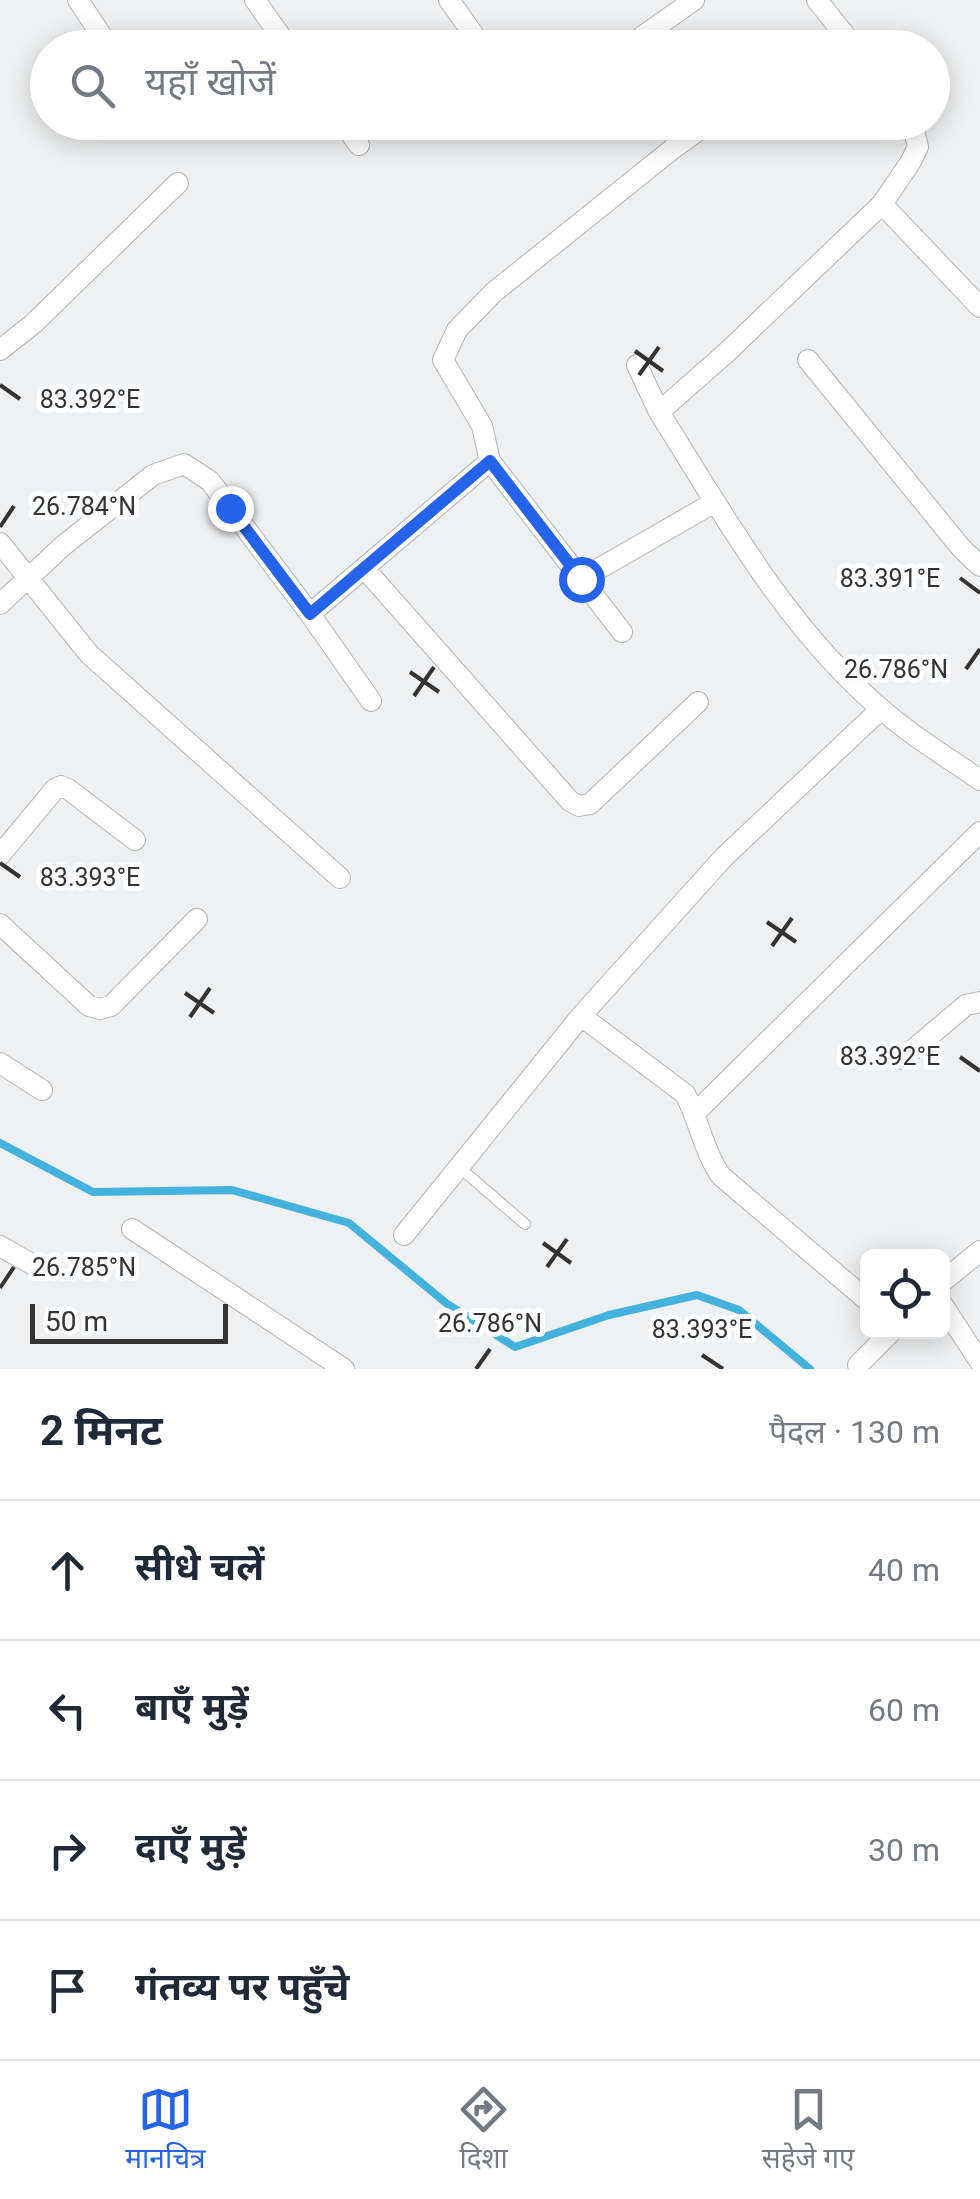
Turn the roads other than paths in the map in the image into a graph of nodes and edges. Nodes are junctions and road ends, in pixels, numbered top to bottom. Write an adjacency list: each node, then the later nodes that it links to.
1 (78, 0): 6 (street)
2 (255, 0): 7 (street)
3 (449, 0): 8 (street)
4 (694, 0): 9 (street)
5 (817, 0): 10 (street)
6 (98, 30)
7 (276, 30)
8 (470, 30)
9 (652, 30)
10 (841, 30)
11 (355, 140): 14 (street)
12 (685, 140): 22 (street)
13 (916, 140): 16 (street)
14 (359, 146)
15 (178, 182): 18 (street)
16 (882, 204): 17 (street); 21 (street)
17 (980, 307)
18 (0, 350)
19 (808, 360): 25 (street)
20 (636, 365): 21 (street)
21 (659, 412): 23 (street)
22 (490, 461): 26 (street); 28 (street)
23 (715, 502): 28 (street); 34 (street)
24 (0, 543): 27 (street)
25 (980, 566)
26 (364, 568): 30 (street); 33 (street)
27 (28, 578): 29 (street); 30 (street); 39 (street)
28 (581, 579): 31 (street)
29 (0, 604)
30 (310, 614): 32 (street)
31 (622, 632)
32 (371, 701)
33 (698, 702)
34 (881, 709): 35 (street); 43 (street)
35 (980, 780)
36 (980, 832): 47 (street)
37 (135, 840): 38 (street)
38 (0, 855)
39 (340, 878)
40 (197, 919): 41 (street)
41 (0, 924)
42 (980, 1002): 44 (street)
43 (581, 1016): 47 (street); 48 (street)
44 (902, 1059)
45 (0, 1063): 46 (street)
46 (42, 1090)
47 (695, 1114): 56 (street)
48 (459, 1167): 49 (lane); 51 (street)
49 (525, 1224)
50 (132, 1229): 61 (street)
51 (404, 1235)
52 (0, 1246): 54 (street)
53 (980, 1251): 55 (street)
54 (37, 1266)
55 (950, 1275)
56 (860, 1293)
57 (950, 1316): 59 (street)
58 (884, 1339): 60 (street)
59 (980, 1362)
60 (858, 1365)
61 (344, 1369)

